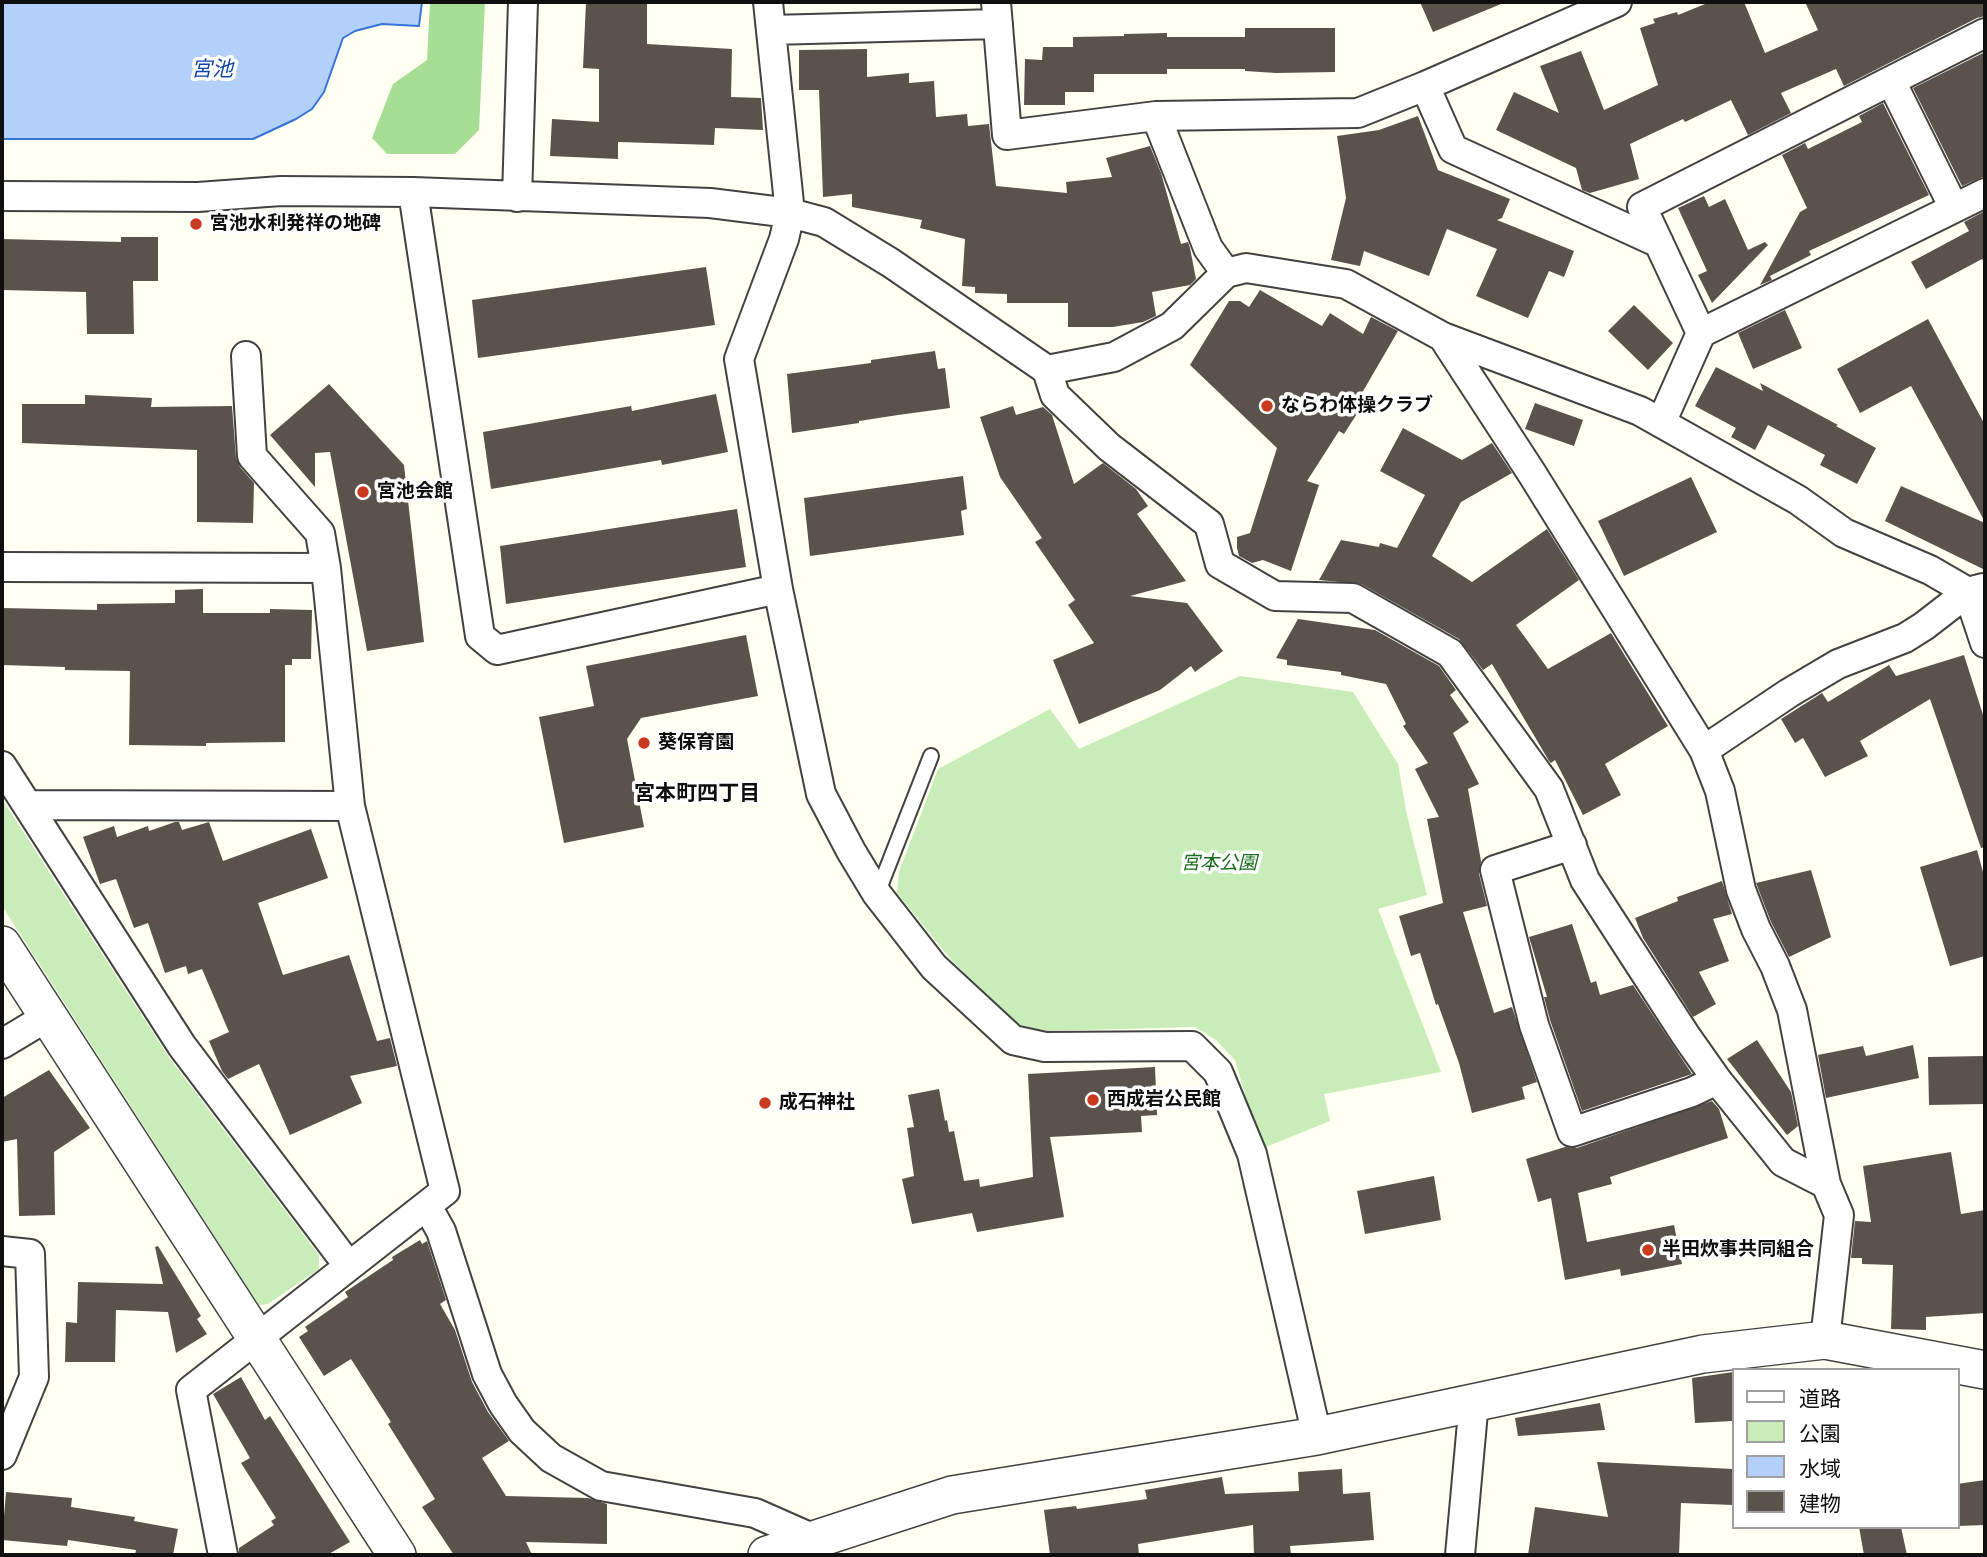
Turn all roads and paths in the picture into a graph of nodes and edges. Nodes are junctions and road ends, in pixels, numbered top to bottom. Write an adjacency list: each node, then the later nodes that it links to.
1 (523, 2): 14 (street)
2 (768, 2): 6 (street)
3 (1617, 2): 4 (street)
4 (1584, 8): 9 (street)
5 (997, 13): 6 (street); 10 (street)
6 (771, 30): 16 (street)
7 (1985, 33): 8 (street)
8 (1891, 81): 15 (street); 17 (street)
9 (1425, 86): 10 (street); 17 (street)
10 (1156, 116): 18 (street)
11 (413, 192): 13 (street); 14 (street); 26 (street)
12 (1985, 193): 15 (street)
13 (2, 196)
14 (517, 197): 16 (street)
15 (1954, 208): 19 (street)
16 (790, 213): 22 (street); 26 (street)
17 (1659, 243): 19 (street)
18 (1226, 274): 20 (street); 22 (street)
19 (1701, 333): 23 (street)
20 (1443, 337): 23 (street); 29 (street)
21 (246, 356): 25 (street)
22 (1047, 370): 34 (street)
23 (1661, 422): 27 (street)
24 (2, 566): 25 (street)
25 (326, 568): 33 (street)
26 (778, 589): 35 (street)
27 (1976, 589): 28 (street); 29 (street)
28 (1985, 643)
29 (1704, 750): 40 (street)
30 (931, 756): 35 (lane)
31 (2, 766): 32 (street)
32 (28, 805): 33 (street); 43 (street)
33 (350, 806): 41 (street)
34 (1572, 845): 39 (street); 39 (street)
35 (877, 894): 48 (street)
36 (2, 946): 37 (street)
37 (47, 1017): 38 (street); 44 (street)
38 (2, 1044)
39 (1717, 1080): 40 (street)
40 (1826, 1184): 45 (street)
41 (427, 1206): 43 (street); 50 (street)
42 (2, 1251): 49 (street)
43 (348, 1265): 44 (street)
44 (257, 1338): 51 (street); 52 (street)
45 (1825, 1339): 46 (street); 47 (street)
46 (1985, 1370)
47 (1475, 1401): 48 (street); 54 (street)
48 (1317, 1436): 50 (street)
49 (2, 1455)
50 (814, 1539): 53 (street)
51 (223, 1555)
52 (397, 1555)
53 (767, 1555)
54 (1460, 1555)

